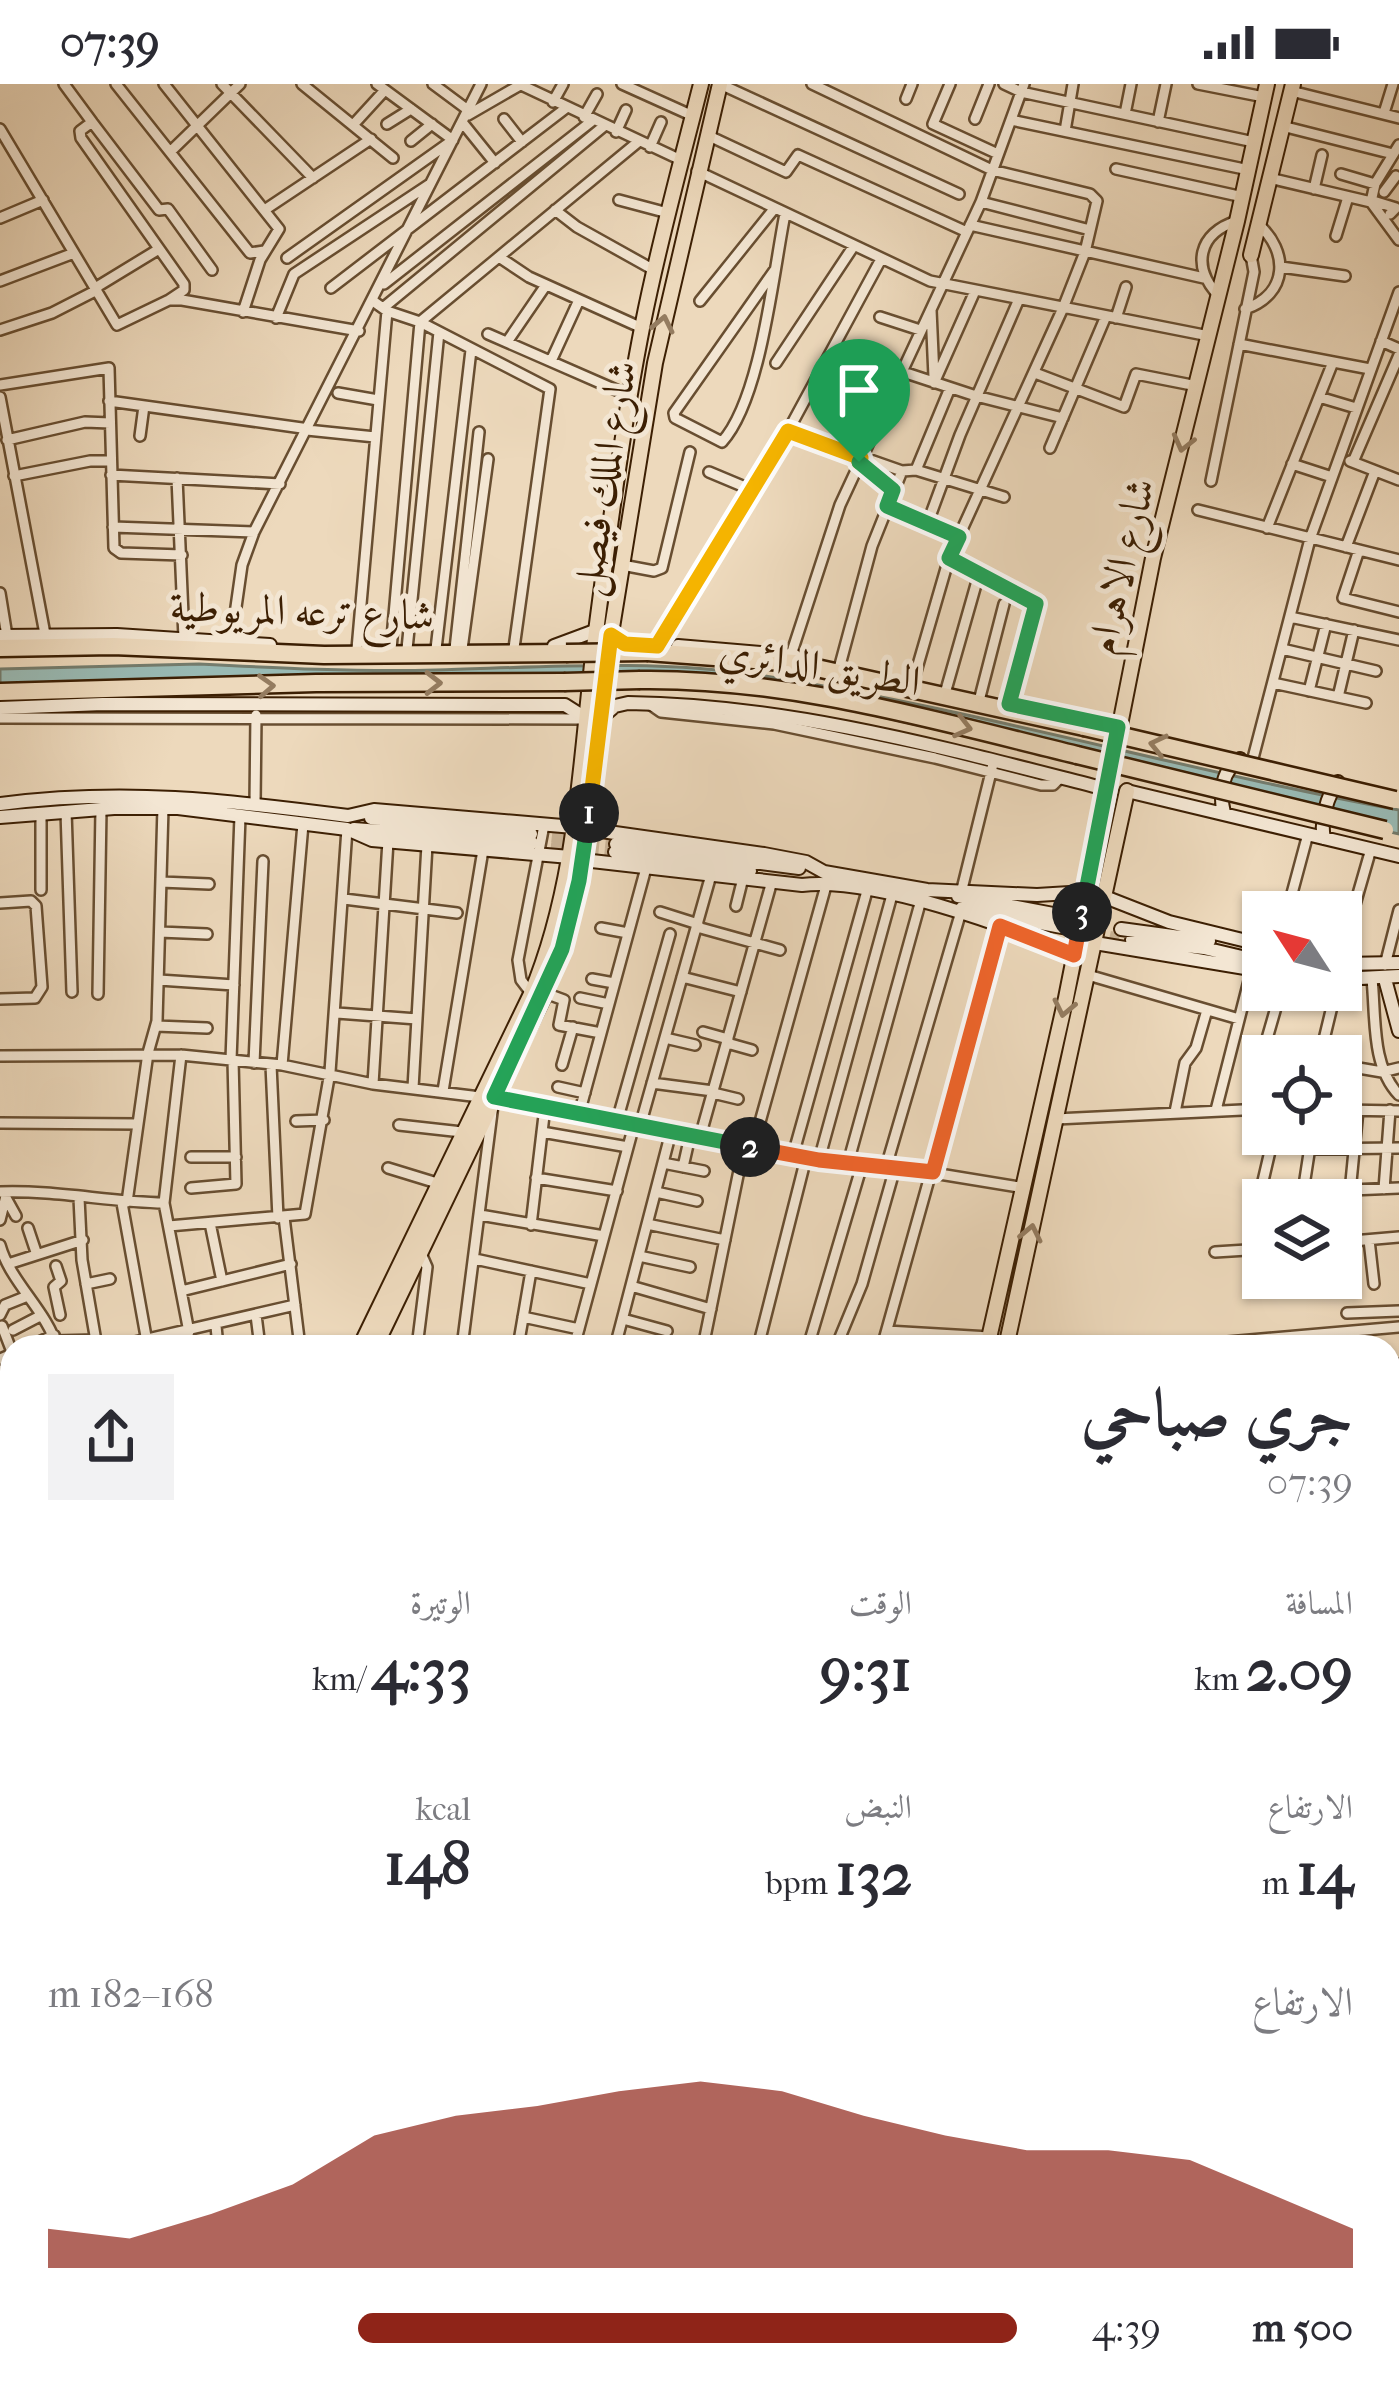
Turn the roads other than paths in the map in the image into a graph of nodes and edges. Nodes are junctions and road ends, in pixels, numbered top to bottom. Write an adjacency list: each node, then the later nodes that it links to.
1 (64, 84): 46 (street)
2 (116, 84): 68 (street)
3 (164, 84): 51 (street)
4 (302, 84): 52 (street)
5 (433, 84): 38 (street)
6 (481, 84): 38 (street)
7 (520, 84): 29 (street); 38 (street)
8 (563, 84): 29 (street)
9 (622, 84): 39 (street)
10 (720, 84): 58 (main road, شارع الملك فيصل); 89 (street)
11 (812, 84): 78 (street)
12 (912, 84): 28 (street)
13 (950, 84): 69 (street)
14 (989, 84): 44 (street)
15 (1004, 84): 24 (street)
16 (1073, 84): 30 (street)
17 (1131, 84): 37 (street)
18 (1166, 84): 48 (street)
19 (1198, 84): 26 (street)
20 (1393, 84): 36 (street)
21 (696, 86): 39 (main road, شارع الملك فيصل)
22 (231, 87): 51 (street); 83 (street)
23 (381, 87): 33 (street); 52 (street)
24 (1023, 88): 30 (street); 45 (street)
25 (1292, 88): 31 (street); 54 (main road)
26 (1266, 90): 65 (main road, شارع الاهرام)
27 (596, 94): 43 (street)
28 (906, 99)
29 (554, 102): 32 (street)
30 (1070, 102): 34 (street); 56 (street)
31 (1346, 104): 36 (street); 40 (street)
32 (566, 108): 43 (street); 63 (street)
33 (411, 109): 49 (street); 50 (street)
34 (1099, 109): 37 (street); 59 (street)
35 (626, 110): 57 (street)
36 (1384, 113): 41 (street)
37 (1125, 115): 48 (street)
38 (465, 116): 61 (street); 75 (street)
39 (693, 116): 73 (main road, شارع الملك فيصل)
40 (1342, 118)
41 (1399, 118)
42 (504, 119): 63 (street)
43 (588, 119): 53 (street); 129 (street)
44 (974, 119)
45 (1011, 119): 56 (street); 69 (street)
46 (92, 122): 111 (street); 120 (street)
47 (661, 122): 66 (street)
48 (1158, 122): 65 (street)
49 (387, 124)
50 (432, 124): 61 (street); 62 (street)
51 (198, 125): 68 (street); 96 (street)
52 (353, 125): 60 (street)
53 (604, 126): 57 (street); 139 (street)
54 (1282, 126): 67 (street); 84 (main road)
55 (0, 129): 70 (street)
56 (1065, 131): 59 (street)
57 (616, 132): 64 (street)
58 (706, 135): 80 (main road, شارع الملك فيصل); 104 (street)
59 (1093, 137): 79 (street)
60 (371, 139): 72 (street); 83 (street)
61 (453, 140): 85 (street); 117 (street)
62 (411, 141)
63 (522, 142): 75 (street)
64 (638, 142): 66 (street); 97 (street)
65 (1255, 142): 79 (main road, شارع الاهرام)
66 (650, 147): 73 (street)
67 (1397, 151): 76 (street)
68 (170, 152): 112 (street)
69 (998, 154): 78 (street)
70 (15, 155): 74 (street); 92 (street)
71 (1322, 155): 87 (street)
72 (393, 158)
73 (681, 160): 101 (main road, شارع الملك فيصل)
74 (0, 162)
75 (495, 163): 105 (street)
76 (1384, 168): 82 (street); 86 (street)
77 (1116, 169): 90 (street)
78 (992, 170): 95 (street); 106 (street)
79 (1249, 170): 90 (main road, شارع الاهرام)
80 (698, 171): 98 (street); 107 (main road, شارع الملك فيصل)
81 (1341, 174): 86 (street)
82 (1397, 177): 88 (street)
83 (313, 178): 96 (street)
84 (1269, 178): 87 (street); 103 (main road)
85 (431, 184): 105 (street); 146 (street)
86 (1375, 184): 94 (street)
87 (1314, 189): 91 (street)
88 (1384, 192)
89 (959, 194)
90 (1243, 197): 102 (main road, شارع الاهرام)
91 (1348, 197): 94 (street); 108 (street)
92 (43, 200): 100 (street); 114 (street)
93 (619, 200): 101 (street)
94 (1371, 201): 99 (street); 109 (street)
95 (981, 202): 104 (street); 106 (street)
96 (266, 209): 112 (street)
97 (555, 210): 116 (street); 121 (street)
98 (780, 211): 110 (street); 122 (street); 138 (street)
99 (1390, 214)
100 (0, 218)
101 (666, 219): 107 (main road); 121 (main road, شارع الملك فيصل)
102 (1237, 220): 124 (street); 134 (main road, شارع الاهرام)
103 (1258, 224): 115 (main road); 119 (street)
104 (969, 228): 113 (street); 127 (street)
105 (408, 230): 128 (street); 129 (street)
106 (1090, 230): 113 (street)
107 (683, 231): 232 (main road, شارع الملك فيصل, one-way to 107)
108 (1336, 236)
109 (1399, 240)
110 (853, 247): 118 (street); 163 (street)
111 (159, 249): 131 (street); 136 (street)
112 (264, 251): 143 (street)
113 (1085, 252): 124 (street); 141 (street)
114 (74, 253): 125 (street); 131 (street)
115 (1251, 255): 142 (street)
116 (499, 257): 126 (street); 147 (street)
117 (286, 258)
118 (880, 261): 127 (street); 161 (street)
119 (1282, 267): 123 (street); 142 (street)
120 (212, 270)
121 (654, 270): 148 (main road, شارع الملك فيصل)
122 (774, 271): 122 (street)
123 (1345, 275)
124 (1204, 278): 134 (street)
125 (0, 281)
126 (546, 285): 137 (street); 156 (street)
127 (942, 285): 132 (street); 140 (street)
128 (332, 287)
129 (380, 287): 139 (street)
130 (1126, 287): 145 (street)
131 (96, 289): 136 (street); 149 (street)
132 (975, 291): 135 (street); 168 (street)
133 (1399, 292): 155 (street)
134 (1219, 296): 154 (main road, شارع الاهرام)
135 (1019, 299): 141 (street); 176 (street)
136 (169, 300): 143 (street)
137 (578, 300): 148 (street); 160 (street)
138 (700, 301)
139 (381, 307): 147 (street); 151 (street); 179 (street)
140 (931, 308): 150 (street); 168 (street)
141 (1064, 308): 145 (street); 167 (street)
142 (1246, 309): 157 (street)
143 (243, 312): 146 (street)
144 (880, 317): 150 (street)
145 (1111, 317): 154 (street); 173 (street)
146 (276, 318): 151 (street)
147 (420, 322): 152 (street); 250 (street)
148 (642, 328): 175 (main road, شارع الملك فيصل)
149 (0, 330)
150 (920, 330): 166 (street)
151 (359, 331): 187 (street)
152 (439, 332): 158 (street); 251 (street)
153 (488, 334): 156 (street)
154 (1209, 336): 171 (main road, شارع الاهرام)
155 (1381, 341): 159 (street); 164 (street)
156 (507, 343): 160 (street)
157 (1239, 344): 162 (street); 212 (street)
158 (471, 350): 248 (street); 252 (street)
159 (1399, 352): 165 (street)
160 (551, 362): 175 (street)
161 (826, 362): 169 (street); 188 (street)
162 (1333, 362): 164 (street); 177 (street)
163 (776, 363)
164 (1370, 369): 183 (street)
165 (1396, 369): 200 (street)
166 (901, 371): 168 (street); 169 (street)
167 (1036, 373): 173 (street); 182 (street)
168 (934, 382): 172 (street)
169 (895, 384): 198 (street)
170 (0, 386): 180 (street)
171 (1197, 386): 173 (street); 274 (main road, شارع الاهرام, one-way to 274)
172 (950, 388): 176 (street); 186 (street)
173 (1075, 388): 184 (street)
174 (338, 393): 179 (street)
175 (630, 396): 243 (main road, شارع الملك فيصل)
176 (976, 396): 182 (street); 190 (street)
177 (1319, 397): 183 (street); 201 (street)
178 (0, 398): 193 (street)
179 (378, 400): 192 (street)
180 (109, 401): 181 (street); 185 (street)
181 (144, 406): 187 (street); 191 (street)
182 (1019, 408): 184 (street); 216 (street)
183 (1356, 409): 196 (street)
184 (1063, 418): 194 (street)
185 (110, 423): 193 (street); 199 (street)
186 (934, 425): 190 (street); 202 (street)
187 (308, 430): 192 (street); 213 (street)
188 (788, 431): 198 (street); 214 (street)
189 (479, 432): 253 (street)
190 (960, 435): 211 (street)
191 (140, 436)
192 (375, 436): 249 (street)
193 (8, 440): 207 (street)
194 (1050, 448)
195 (690, 452): 232 (street)
196 (1339, 456): 200 (street); 209 (street)
197 (488, 459): 253 (street)
198 (860, 460): 205 (street); 215 (street); 255 (street)
199 (111, 461): 206 (street); 207 (street)
200 (1353, 462): 203 (street)
201 (1292, 464): 209 (street); 223 (street)
202 (916, 470): 205 (street); 211 (street)
203 (1375, 471): 208 (street); 227 (street)
204 (710, 472): 214 (street)
205 (902, 472): 215 (street)
206 (111, 475): 210 (street); 221 (street)
207 (14, 476): 241 (street)
208 (1397, 476)
209 (1332, 477): 226 (street)
210 (177, 478): 213 (street); 222 (street)
211 (942, 478): 216 (street); 220 (street)
212 (1211, 481)
213 (280, 484): 224 (street)
214 (752, 490): 247 (street)
215 (893, 490): 218 (street)
216 (982, 490): 217 (street); 225 (street)
217 (1004, 497)
218 (887, 506): 220 (street); 258 (street)
219 (1198, 510): 223 (street)
220 (928, 522): 225 (street)
221 (112, 527): 222 (street); 229 (street)
222 (179, 528): 224 (street); 229 (street)
223 (1267, 528): 226 (street)
224 (254, 532): 246 (street)
225 (959, 537): 230 (street)
226 (1310, 538): 227 (street); 238 (street)
227 (1346, 547): 228 (street)
228 (1359, 550): 231 (street); 237 (street)
229 (182, 555): 242 (street)
230 (949, 558): 233 (street); 260 (street)
231 (1399, 560)
232 (622, 565): 243 (main road, شارع الملك فيصل)
233 (979, 574): 262 (street); 268 (street)
234 (1399, 594): 237 (street)
235 (1, 601): 244 (street)
236 (1004, 604): 266 (street)
237 (1396, 611)
238 (1290, 617): 239 (street); 254 (street)
239 (1326, 624): 240 (street); 256 (street)
240 (1354, 630): 245 (street); 257 (street)
241 (45, 634): 242 (main road, شارع ترعه المريوطية); 244 (main road, شارع ترعه المريوطية)
242 (184, 638): 246 (main road, شارع ترعه المريوطية)
243 (603, 639): 247 (main road, شارع ترعه المريوطية); 248 (main road, شارع ترعه المريوطية); 273 (main road, شارع الملك فيصل, bridge)
244 (2, 640): 281 (highway, الطريق الدائري, one-way to 244, bridge)
245 (1399, 640)
246 (230, 642): 249 (main road, شارع ترعه المريوطية)
247 (657, 646): 255 (main road, شارع ترعه المريوطية)
248 (514, 648): 253 (main road, شارع ترعه المريوطية)
249 (356, 649): 250 (main road, شارع ترعه المريوطية)
250 (391, 649): 251 (main road, شارع ترعه المريوطية)
251 (407, 649): 252 (main road, شارع ترعه المريوطية)
252 (436, 649): 253 (main road, شارع ترعه المريوطية)
253 (459, 649)
254 (1282, 649): 256 (street); 261 (street)
255 (790, 655): 258 (main road, شارع ترعه المريوطية)
256 (1317, 657): 257 (street); 263 (street)
257 (1346, 664): 259 (street); 265 (street)
258 (840, 665): 260 (main road, شارع ترعه المريوطية)
259 (1376, 671)
260 (913, 682): 262 (main road, شارع ترعه المريوطية)
261 (1273, 683): 263 (street); 275 (street)
262 (946, 690): 266 (main road, شارع ترعه المريوطية)
263 (1309, 691): 265 (street)
264 (0, 692): 295 (highway, الطريق الدائري, one-way to 295, bridge)
265 (1338, 697): 267 (street)
266 (980, 698): 268 (main road, شارع ترعه المريوطية)
267 (1366, 703)
268 (1009, 704): 274 (main road, شارع ترعه المريوطية)
269 (0, 708): 270 (main road)
270 (200, 711): 271 (street); 272 (street); 273 (main road)
271 (256, 715): 273 (street); 283 (street)
272 (0, 718)
273 (594, 718): 276 (main road); 294 (main road, شارع الملك فيصل)
274 (1118, 730): 279 (main road, شارع الاهرام, bridge)
275 (1245, 760): 277 (main road); 288 (main road, bridge)
276 (992, 767): 279 (main road); 314 (street)
277 (1321, 777): 278 (main road); 296 (main road, bridge)
278 (1339, 781): 281 (main road); 297 (main road, bridge)
279 (1106, 789): 319 (main road, شارع الاهرام)
280 (1127, 791): 288 (main road); 322 (main road)
281 (1399, 798)
282 (0, 803): 283 (main road)
283 (255, 804): 291 (main road)
284 (164, 807): 285 (main road); 289 (main road); 312 (street)
285 (101, 809): 286 (main road); 358 (street)
286 (66, 811): 287 (main road); 355 (street)
287 (41, 813): 290 (main road); 315 (street)
288 (1224, 813): 296 (main road)
289 (240, 816): 292 (main road); 354 (street)
290 (0, 817)
291 (348, 822): 292 (main road); 293 (main road); 298 (main road); 299 (main road); 323 (street)
292 (303, 824): 386 (street)
293 (544, 825): 294 (main road); 299 (street)
294 (588, 829): 305 (main road, شارع الملك فيصل); 305 (main road); 310 (main road)
295 (1399, 833)
296 (1308, 834): 297 (main road); 317 (street)
297 (1324, 838): 302 (main road)
298 (388, 842): 300 (main road); 325 (street)
299 (534, 844): 303 (main road); 305 (main road); 357 (street)
300 (427, 845): 303 (main road); 327 (street)
301 (616, 848): 310 (main road)
302 (1372, 849): 304 (main road); 318 (street)
303 (483, 850): 395 (street)
304 (1399, 856)
305 (583, 860): 307 (main road); 357 (main road, شارع الملك فيصل)
306 (263, 861): 384 (street)
307 (646, 868): 308 (main road); 337 (street)
308 (712, 875): 309 (main road); 333 (street)
309 (743, 878): 311 (main road); 326 (street)
310 (824, 879): 311 (main road); 316 (main road); 321 (main road); 420 (street)
311 (772, 881): 342 (street)
312 (161, 882): 313 (street); 336 (street)
313 (209, 884)
314 (962, 889): 319 (main road); 321 (main road)
315 (41, 890)
316 (867, 891): 320 (main road); 424 (street)
317 (1293, 891)
318 (1359, 891)
319 (1086, 892): 345 (main road, شارع الاهرام)
320 (892, 895): 321 (main road); 428 (street)
321 (925, 897): 331 (main road); 332 (main road); 430 (street)
322 (1105, 897): 340 (main road); 341 (main road)
323 (344, 899): 325 (street); 364 (street)
324 (0, 903): 360 (street)
325 (384, 904): 327 (street); 365 (street)
326 (736, 906)
327 (423, 908): 330 (street); 366 (street)
328 (1399, 910): 348 (street)
329 (660, 912): 333 (street)
330 (457, 913)
331 (960, 914): 334 (main road); 433 (street)
332 (1068, 922)
333 (697, 926): 342 (street); 350 (street)
334 (1000, 926): 345 (main road); 436 (street)
335 (601, 928): 337 (street)
336 (160, 932): 338 (street); 352 (street)
337 (628, 933): 353 (street)
338 (207, 934)
339 (670, 934): 411 (street)
340 (1242, 942)
341 (1095, 943): 347 (main road); 349 (main road)
342 (754, 944): 344 (street); 356 (street)
343 (1242, 946): 346 (main road)
344 (780, 950)
345 (1074, 955): 441 (main road, شارع الاهرام, one-way to 441)
346 (1242, 961)
347 (1242, 965)
348 (1388, 972): 371 (main road); 390 (street)
349 (1088, 975): 362 (street); 408 (main road)
350 (682, 977): 356 (street); 374 (street)
351 (592, 979): 353 (street)
352 (159, 980): 354 (street); 368 (street)
353 (614, 983): 361 (street)
354 (233, 985): 383 (street)
355 (72, 992)
356 (741, 992): 375 (street)
357 (538, 993): 370 (street); 399 (main road, شارع الملك فيصل)
358 (98, 994)
359 (580, 998): 361 (street)
360 (0, 999)
361 (609, 1004): 373 (street)
362 (1207, 1010): 367 (street); 406 (street)
363 (1242, 1011): 367 (street)
364 (337, 1013): 365 (street); 389 (street)
365 (378, 1016): 366 (street); 392 (street)
366 (417, 1019): 394 (street)
367 (1239, 1019): 403 (street)
368 (156, 1026): 369 (street); 380 (street)
369 (207, 1028)
370 (572, 1028): 373 (street); 376 (street)
371 (1399, 1030)
372 (704, 1032): 375 (street)
373 (601, 1033): 379 (street)
374 (665, 1038): 377 (street); 391 (street)
375 (728, 1041): 378 (street); 396 (street)
376 (567, 1045): 379 (street); 385 (street)
377 (695, 1045)
378 (752, 1050)
379 (596, 1052): 397 (street)
380 (148, 1053): 381 (street); 382 (street); 413 (street)
381 (181, 1055): 383 (street); 450 (street)
382 (0, 1056)
383 (232, 1060): 384 (street); 426 (street)
384 (254, 1063): 386 (street)
385 (562, 1064)
386 (276, 1065): 389 (street); 453 (street)
387 (1399, 1067): 390 (street)
388 (1362, 1069): 390 (street)
389 (330, 1072): 392 (street); 409 (street)
390 (1382, 1072): 398 (street)
391 (652, 1083): 396 (street); 415 (street)
392 (373, 1084): 394 (street)
393 (558, 1087): 397 (street)
394 (413, 1088): 395 (street)
395 (443, 1091): 399 (street)
396 (713, 1092): 400 (street); 419 (street)
397 (584, 1093): 407 (street)
398 (1399, 1095)
399 (487, 1097): 401 (street); 416 (main road, شارع الملك فيصل); 452 (street); 467 (main road, شارع الملك فيصل)
400 (738, 1100)
401 (544, 1107): 407 (street); 417 (street)
402 (1242, 1109): 403 (street)
403 (1216, 1110): 406 (street)
404 (1362, 1110): 405 (street)
405 (1394, 1111): 422 (street)
406 (1175, 1112): 408 (street)
407 (579, 1114): 411 (street)
408 (1056, 1119): 528 (main road, one-way to 408)
409 (324, 1120): 410 (street); 453 (street)
410 (296, 1121)
411 (617, 1121): 415 (street)
412 (0, 1123): 413 (street)
413 (138, 1124): 448 (street)
414 (399, 1125): 416 (street)
415 (637, 1125): 418 (street); 421 (street)
416 (462, 1132): 438 (main road, شارع الملك فيصل)
417 (542, 1132): 421 (street); 437 (street)
418 (671, 1132): 419 (street); 429 (street)
419 (695, 1136): 420 (street); 432 (street)
420 (748, 1146): 424 (street); 463 (street)
421 (628, 1147): 443 (street)
422 (1393, 1148): 423 (street); 442 (street)
423 (1362, 1149)
424 (793, 1155): 427 (street)
425 (191, 1157): 426 (street)
426 (236, 1157): 440 (street)
427 (806, 1158): 428 (street); 521 (street)
428 (819, 1160): 430 (street)
429 (663, 1163): 432 (street); 445 (street)
430 (848, 1163): 431 (street)
431 (862, 1165): 433 (street); 522 (street)
432 (683, 1167): 435 (street)
433 (891, 1167): 436 (street); 523 (street)
434 (388, 1168): 438 (street)
435 (704, 1171)
436 (933, 1172): 441 (street); 503 (street)
437 (536, 1178): 443 (street); 457 (street)
438 (437, 1184): 467 (main road, شارع الملك فيصل)
439 (1399, 1187): 442 (street)
440 (190, 1188)
441 (1024, 1188): 527 (main road, شارع الاهرام)
442 (1384, 1189): 444 (street)
443 (616, 1191): 460 (street)
444 (1362, 1191)
445 (656, 1192): 449 (street); 456 (street)
446 (4, 1194): 447 (street); 451 (street); 454 (street)
447 (80, 1198): 448 (street); 462 (street)
448 (124, 1202): 450 (street); 508 (street)
449 (697, 1202)
450 (164, 1203): 458 (street)
451 (16, 1216)
452 (480, 1216): 457 (street); 473 (street)
453 (281, 1218): 455 (street); 475 (street)
454 (0, 1220)
455 (210, 1223): 458 (street); 481 (street)
456 (647, 1224): 463 (street); 472 (street)
457 (530, 1225): 460 (street)
458 (169, 1226): 487 (street)
459 (28, 1228): 469 (street)
460 (604, 1236): 484 (street)
461 (1399, 1238): 464 (street)
462 (83, 1240): 469 (street); 471 (street)
463 (725, 1240): 490 (street)
464 (1370, 1240): 465 (street); 485 (street)
465 (1362, 1241)
466 (0, 1245): 474 (street)
467 (414, 1247): 478 (main road, شارع الملك فيصل); 515 (street)
468 (1242, 1250): 470 (street)
469 (36, 1252): 474 (street)
470 (1215, 1252)
471 (82, 1256): 483 (street); 493 (street)
472 (639, 1256): 476 (street); 486 (street)
473 (475, 1259): 477 (street); 516 (street)
474 (8, 1264): 479 (street)
475 (291, 1264): 481 (street); 489 (street)
476 (690, 1267)
477 (531, 1271): 484 (street); 496 (street)
478 (401, 1275): 513 (main road, شارع الملك فيصل); 514 (main road, شارع الملك فيصل)
479 (17, 1279): 482 (street); 488 (street)
480 (110, 1279): 483 (street)
481 (222, 1281): 487 (street)
482 (0, 1283)
483 (86, 1284): 507 (street)
484 (591, 1284): 501 (street)
485 (1374, 1284)
486 (631, 1286): 490 (street); 497 (street)
487 (181, 1291): 504 (street)
488 (25, 1297): 495 (street); 498 (street)
489 (296, 1305): 494 (street); 512 (street)
490 (711, 1309): 520 (street)
491 (1399, 1311): 492 (street)
492 (1346, 1313)
493 (60, 1315)
494 (256, 1315): 499 (street); 511 (street)
495 (40, 1316): 498 (street); 506 (street)
496 (524, 1317): 501 (street); 517 (street)
497 (623, 1319): 502 (street); 519 (street)
498 (5, 1324)
499 (216, 1326): 504 (street); 510 (street)
500 (1399, 1327): 529 (street)
501 (579, 1328): 518 (street)
502 (667, 1331)
503 (887, 1331): 505 (street); 524 (street)
504 (189, 1332): 509 (street)
505 (900, 1332): 525 (street); 526 (street)
506 (51, 1335)
507 (95, 1335)
508 (150, 1335)
509 (179, 1335)
510 (217, 1335)
511 (258, 1335)
512 (299, 1335)
513 (367, 1335)
514 (379, 1335)
515 (418, 1335)
516 (464, 1335)
517 (520, 1335)
518 (577, 1335)
519 (620, 1335)
520 (706, 1335)
521 (761, 1335)
522 (812, 1335)
523 (841, 1335)
524 (886, 1335)
525 (899, 1335)
526 (922, 1335)
527 (990, 1335)
528 (1009, 1335)
529 (1308, 1335)

